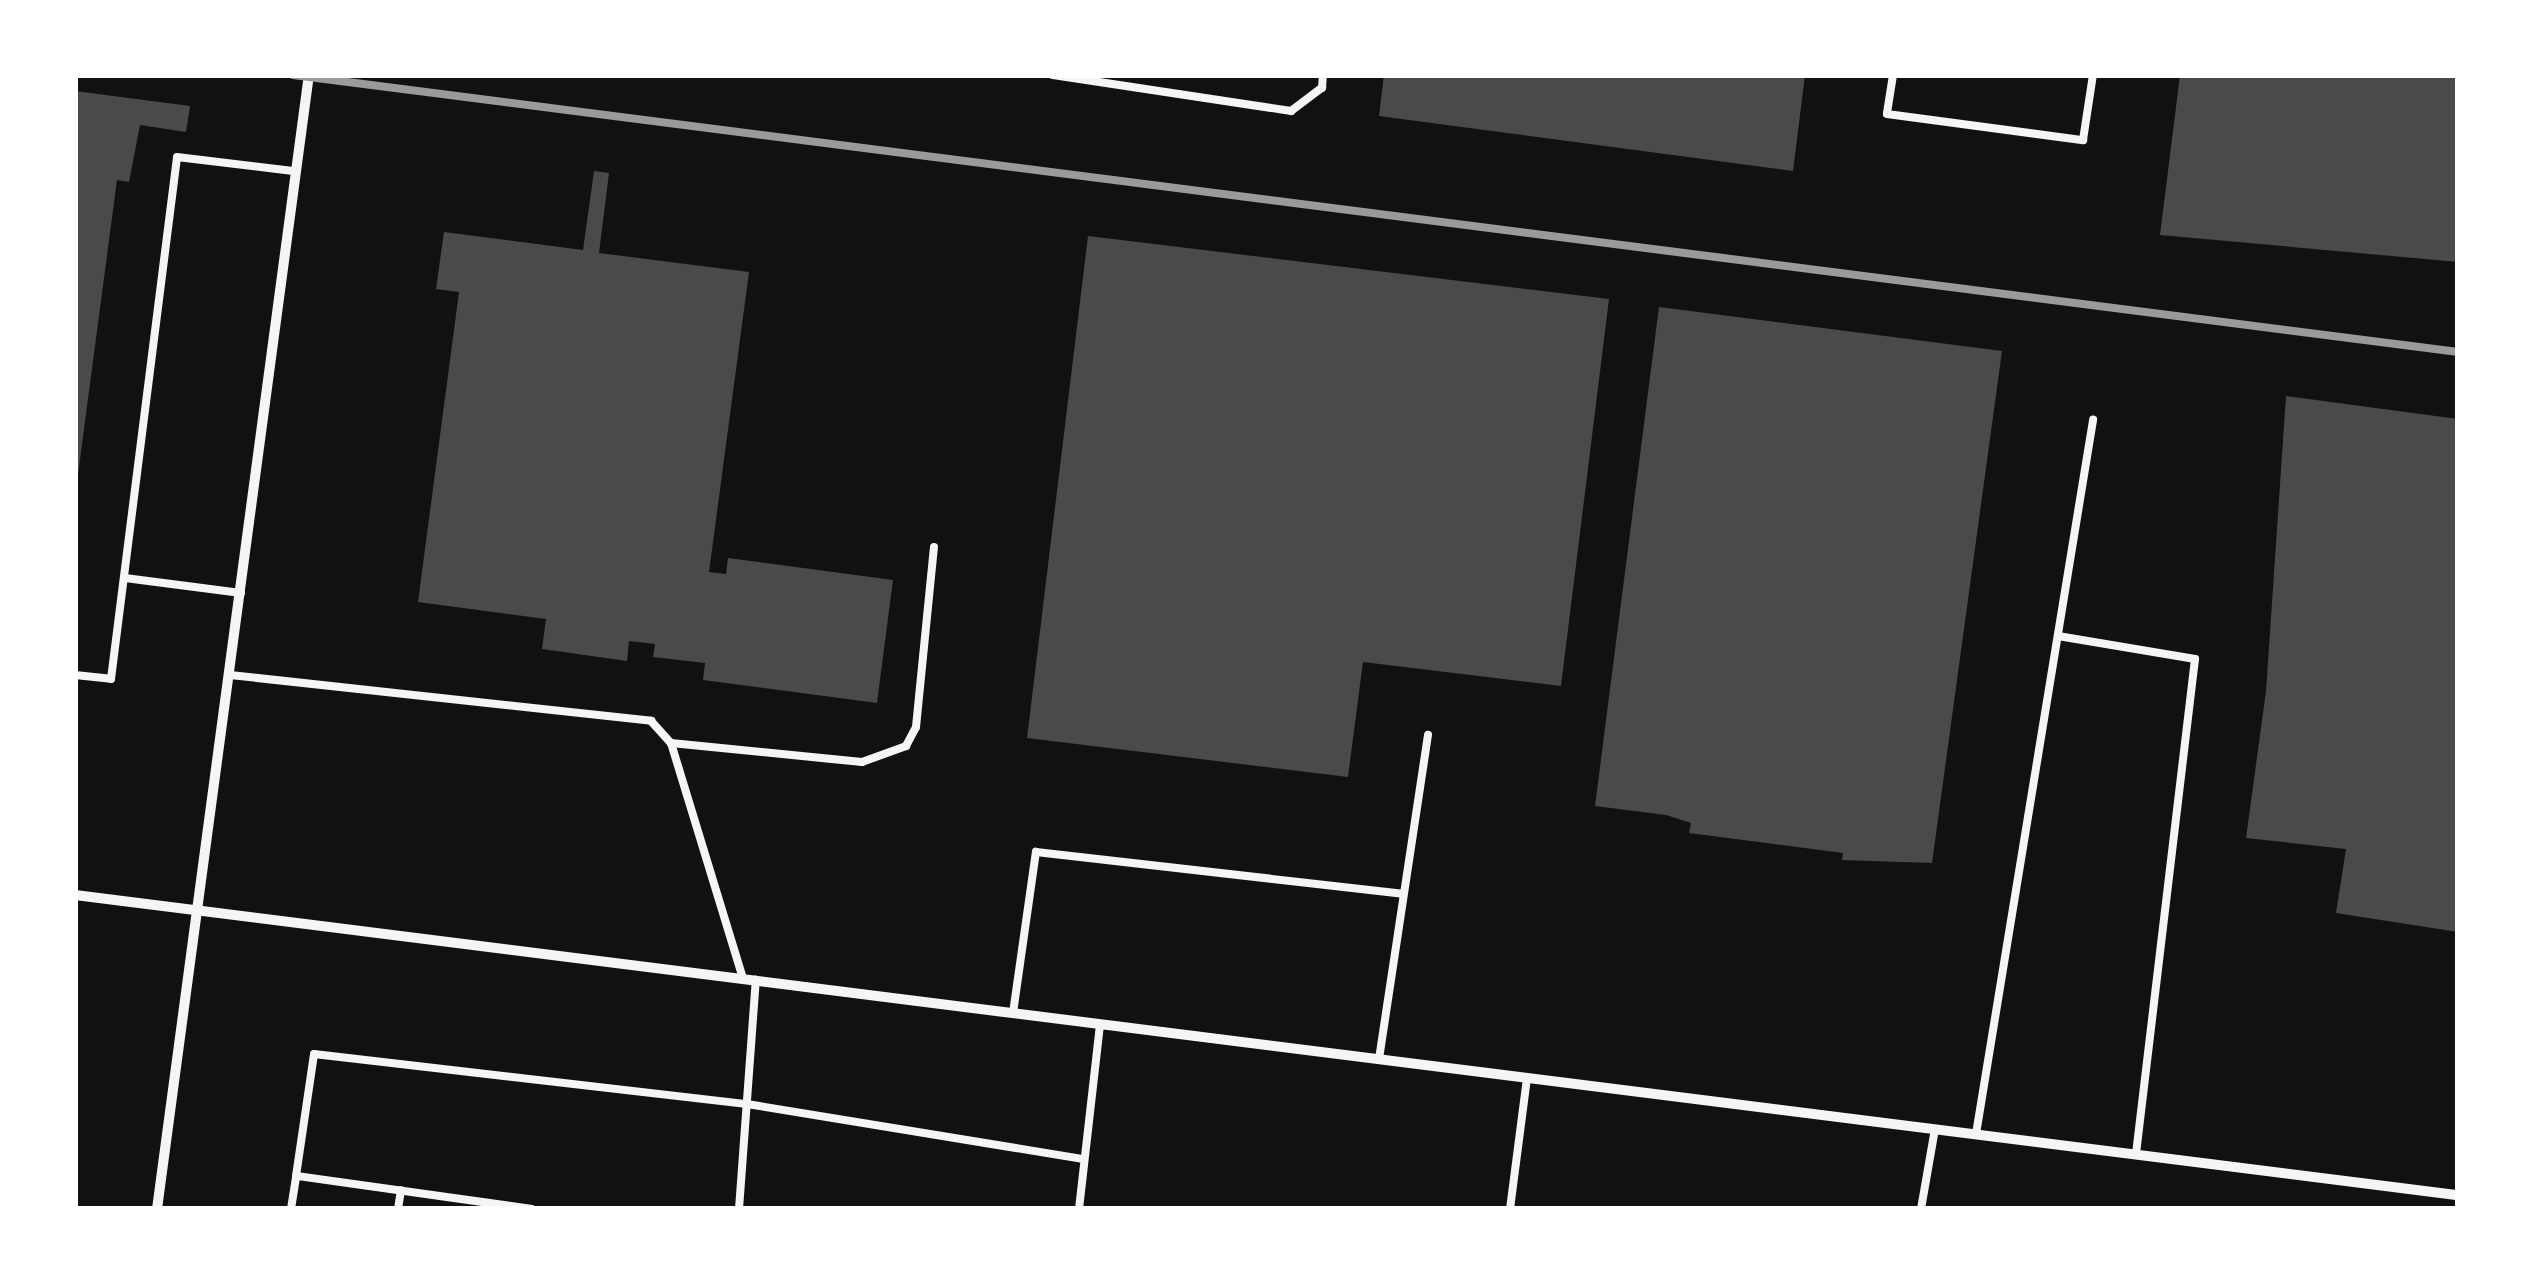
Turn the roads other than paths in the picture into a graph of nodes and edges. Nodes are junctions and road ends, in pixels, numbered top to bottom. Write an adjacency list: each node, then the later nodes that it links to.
1 (309, 75): 6 (street)
2 (1053, 75): 3 (lane)
3 (1323, 75)
4 (1893, 75): 5 (lane)
5 (2093, 75)
6 (293, 171): 9 (lane); 10 (street)
7 (2093, 420): 11 (lane)
8 (934, 547): 15 (lane)
9 (125, 578): 10 (lane); 12 (lane)
10 (241, 593): 13 (street)
11 (2058, 636): 26 (lane); 27 (lane)
12 (75, 675)
13 (230, 675): 15 (lane); 18 (street)
14 (1428, 735): 16 (lane)
15 (671, 744): 19 (lane)
16 (1403, 894): 20 (lane); 22 (lane)
17 (75, 895): 18 (street)
18 (198, 911): 19 (street); 32 (street)
19 (749, 980): 20 (street); 24 (lane)
20 (1013, 1013): 21 (street)
21 (1100, 1024): 22 (street); 28 (lane)
22 (1379, 1059): 23 (street)
23 (1528, 1078): 25 (street); 38 (lane)
24 (746, 1104): 28 (lane); 29 (lane); 36 (lane)
25 (1935, 1129): 26 (street); 39 (lane)
26 (1976, 1134): 27 (street)
27 (2136, 1154): 31 (street)
28 (1084, 1159): 37 (lane)
29 (296, 1176): 30 (lane); 33 (lane)
30 (401, 1190): 34 (lane); 35 (lane)
31 (2458, 1195)
32 (157, 1209)
33 (291, 1209)
34 (398, 1209)
35 (532, 1209)
36 (739, 1209)
37 (1079, 1209)
38 (1510, 1209)
39 (1921, 1209)

